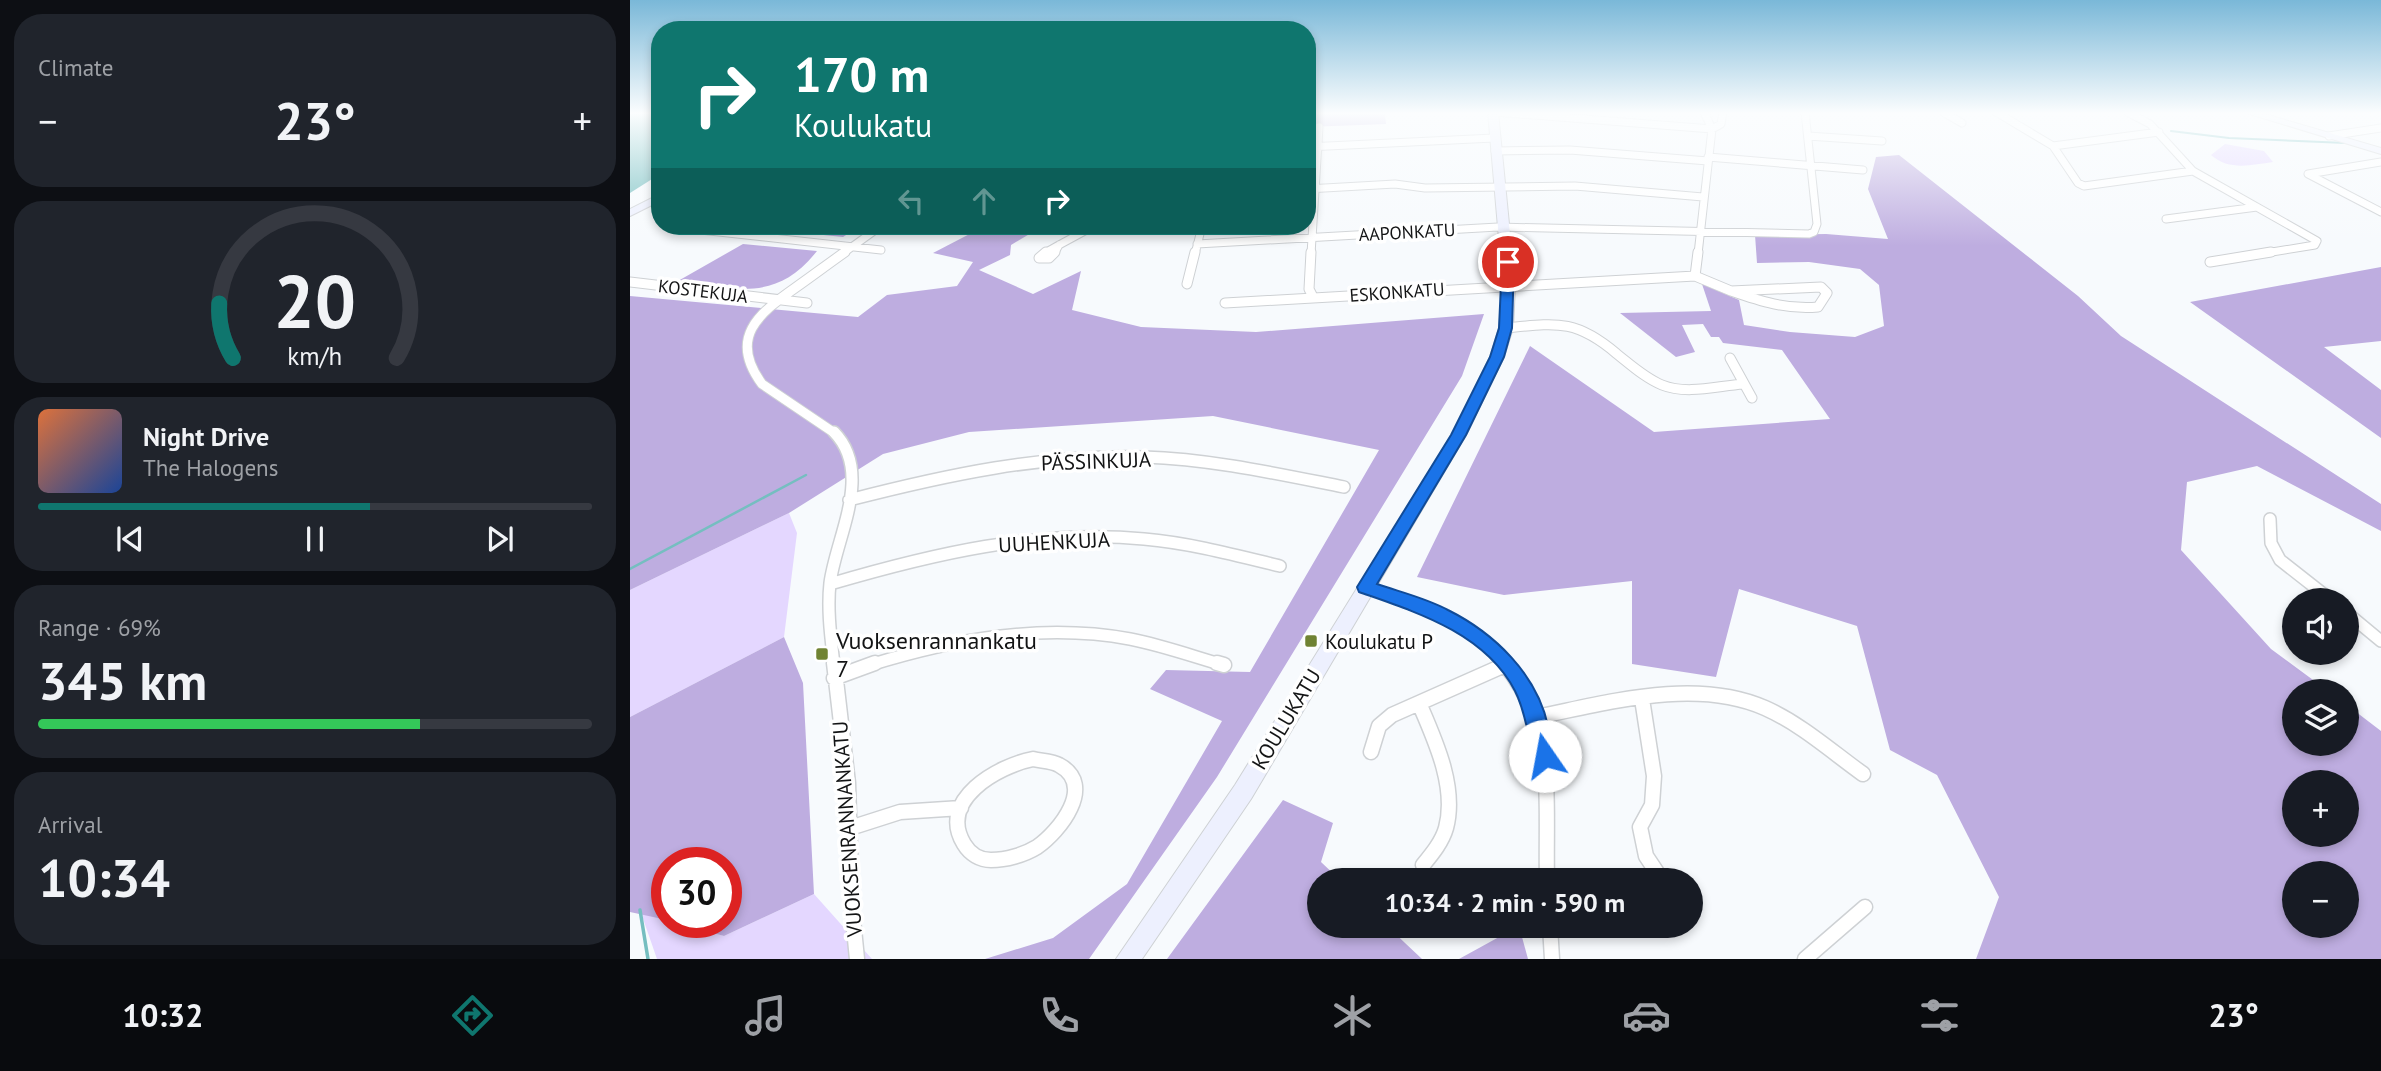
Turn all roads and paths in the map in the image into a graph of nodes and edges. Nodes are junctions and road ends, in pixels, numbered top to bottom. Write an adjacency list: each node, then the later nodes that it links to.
1 (1495, 157): 11 (street, KOULUKATU)
2 (1674, 157): 6 (street)
3 (1809, 157): 8 (street)
4 (2060, 157): 10 (street)
5 (2181, 157): 10 (street)
6 (1708, 159): 8 (street); 13 (street)
7 (2379, 164): 16 (street)
8 (1809, 166): 9 (street); 20 (street, AAPONKATU)
9 (1863, 170)
10 (2193, 171): 15 (street)
11 (1499, 186): 12 (street); 13 (street); 19 (street, KOULUKATU)
12 (1316, 189)
13 (1703, 197): 20 (street)
14 (651, 202): 17 (street)
15 (2257, 207): 18 (street); 31 (street)
16 (2381, 212)
17 (630, 213)
18 (2166, 219)
19 (1504, 227): 20 (street, AAPONKATU); 26 (street, AAPONKATU); 35 (street, KOULUKATU)
20 (1700, 231): 32 (street)
21 (744, 235): 29 (street)
22 (868, 235): 29 (street, VUOKSENRANNANKATU)
23 (1077, 235): 28 (street)
24 (1200, 235): 27 (street)
25 (1313, 235): 26 (street)
26 (1313, 238): 27 (street, AAPONKATU); 37 (street)
27 (1197, 244): 34 (street)
28 (1059, 245)
29 (850, 247): 30 (street); 38 (street, VUOKSENRANNANKATU)
30 (881, 250)
31 (2210, 262)
32 (1695, 276): 35 (street, ESKONKATU); 36 (street)
33 (630, 282): 38 (street, KOSTEKUJA)
34 (1187, 284)
35 (1509, 285): 37 (street, ESKONKATU); 41 (street, KOULUKATU)
36 (1731, 291): 36 (street)
37 (1313, 297): 40 (street, ESKONKATU)
38 (776, 299): 39 (street, KOSTEKUJA); 46 (street, VUOKSENRANNANKATU)
39 (807, 303)
40 (1225, 303)
41 (1506, 328): 43 (street); 50 (street, KOULUKATU)
42 (1730, 358): 43 (street)
43 (1743, 384): 44 (street)
44 (1752, 398)
45 (1344, 487): 46 (street, PÄSSINKUJA)
46 (849, 500): 49 (street, VUOKSENRANNANKATU)
47 (2270, 519): 51 (street)
48 (1280, 566): 49 (street, UUHENKUJA)
49 (830, 584): 56 (street, VUOKSENRANNANKATU)
50 (1366, 587): 54 (street); 70 (street, KOULUKATU)
51 (2316, 588)
52 (2359, 623): 53 (street)
53 (2381, 640)
54 (1507, 664): 58 (street); 59 (street)
55 (1224, 665): 56 (street)
56 (834, 678): 63 (street, VUOKSENRANNANKATU)
57 (1642, 699): 59 (street); 61 (street); 66 (street)
58 (1419, 703): 60 (street); 64 (street)
59 (1536, 717): 65 (street)
60 (1371, 752)
61 (1863, 774)
62 (961, 808): 62 (street); 63 (street)
63 (850, 828): 69 (street, VUOKSENRANNANKATU)
64 (1423, 865)
65 (1548, 868)
66 (1654, 868)
67 (1865, 906): 72 (street)
68 (1551, 938): 71 (street)
69 (857, 959)
70 (1128, 959)
71 (1552, 959)
72 (1805, 959)

